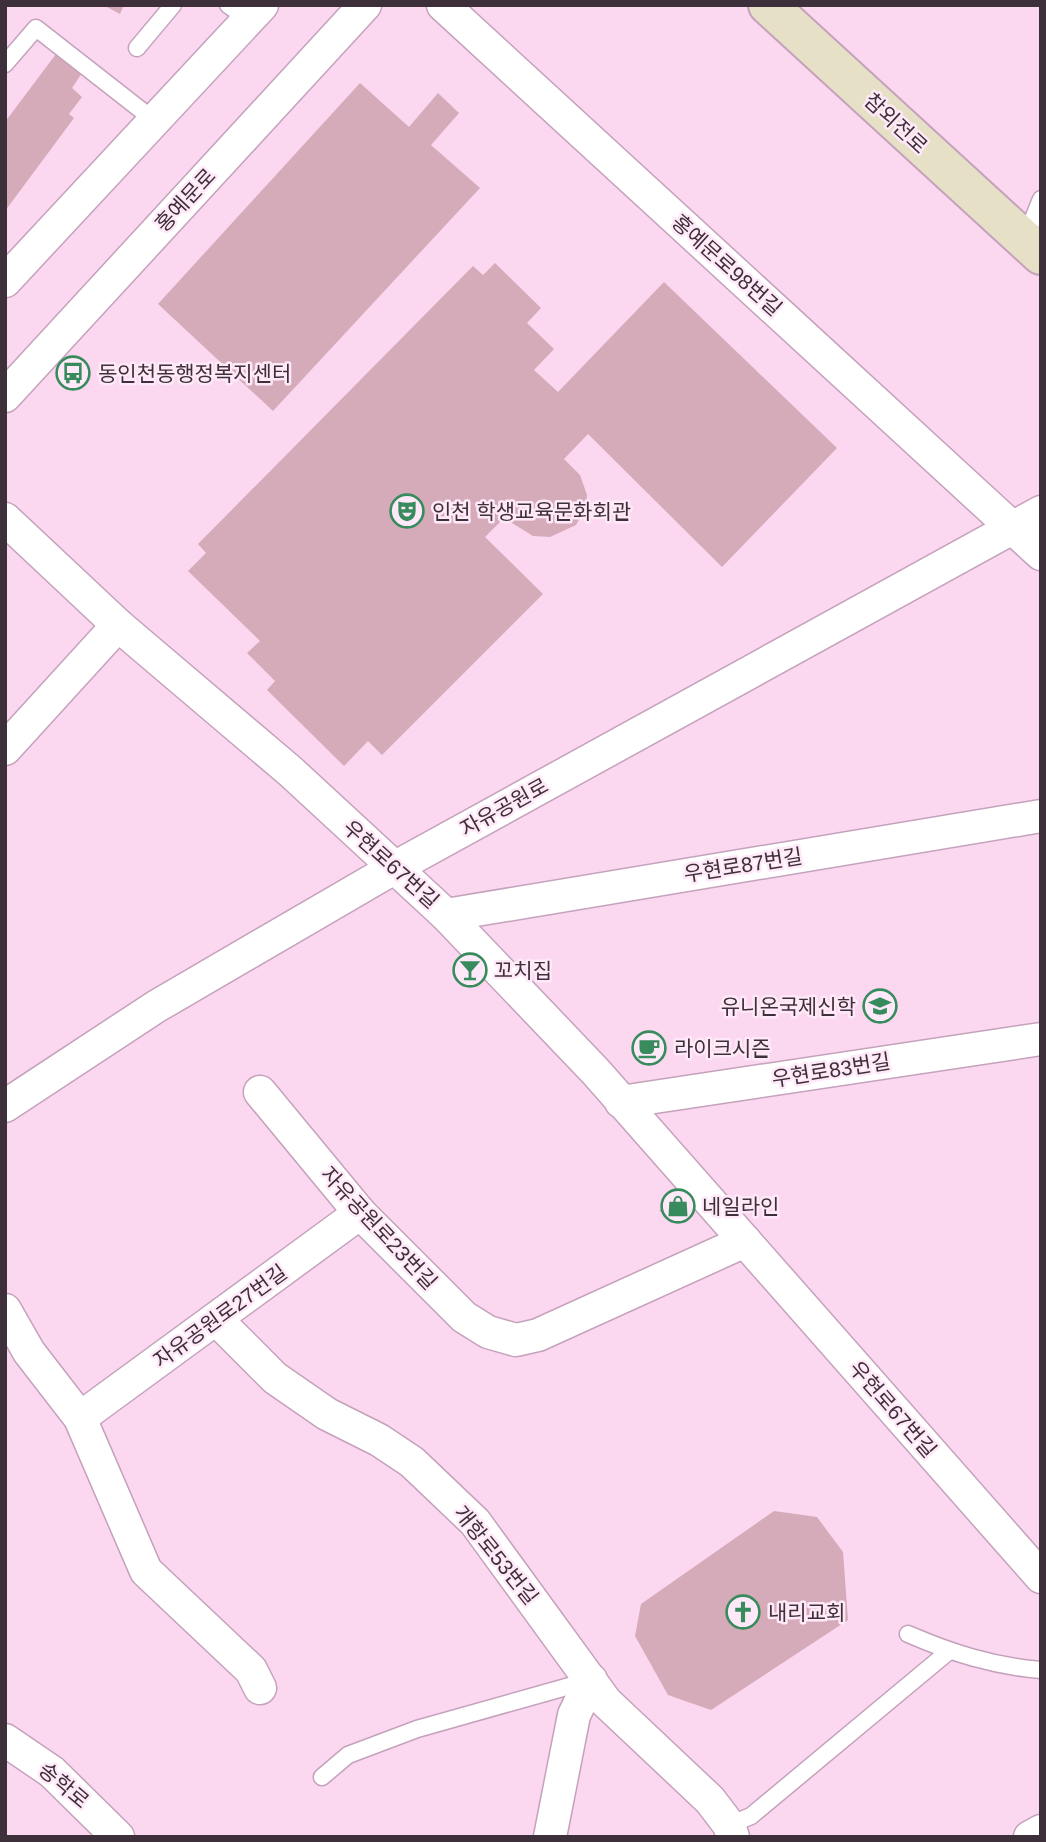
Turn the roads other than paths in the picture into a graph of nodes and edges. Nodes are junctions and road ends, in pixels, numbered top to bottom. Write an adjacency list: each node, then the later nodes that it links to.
1 (173, 5): 6 (lane)
2 (365, 5): 12 (street, 홍예문로)
3 (443, 5): 15 (street, 홍예문로98번길)
4 (768, 5): 10 (main road, 참외전로)
5 (247, 10): 8 (street)
6 (137, 48)
7 (5, 64): 8 (lane)
8 (155, 121): 11 (street)
9 (1041, 198): 10 (lane, 참외전로)
10 (1033, 248)
11 (5, 281)
12 (6, 394)
13 (1041, 512): 15 (street, 자유공원로)
14 (5, 519): 17 (street, 우현로67번길)
15 (1012, 526): 16 (street); 20 (street, 자유공원로)
16 (1041, 554)
17 (118, 625): 18 (street); 20 (street, 우현로67번길)
18 (5, 748)
19 (1041, 816): 21 (street, 우현로87번길)
20 (394, 869): 21 (street, 우현로67번길); 25 (street, 자유공원로)
21 (446, 915): 24 (street, 우현로67번길)
22 (1041, 1039): 24 (street, 우현로83번길)
23 (260, 1092): 26 (street, 자유공원로23번길)
24 (621, 1102): 27 (street, 우현로67번길)
25 (5, 1106)
26 (360, 1213): 27 (street, 자유공원로23번길); 29 (street, 자유공원로27번길)
27 (745, 1241): 31 (street, 우현로67번길)
28 (5, 1310): 30 (street)
29 (216, 1319): 30 (street, 자유공원로27번길); 35 (street, 개항로53번길)
30 (80, 1418): 36 (street)
31 (1041, 1577)
32 (908, 1634): 33 (lane)
33 (948, 1652): 34 (lane); 39 (lane)
34 (1041, 1670)
35 (591, 1680): 38 (lane); 39 (street, 개항로53번길); 42 (street)
36 (260, 1688)
37 (5, 1740): 41 (street, 송학로)
38 (322, 1777)
39 (731, 1831)
40 (1041, 1831): 43 (street)
41 (118, 1837)
42 (550, 1837)
43 (1030, 1837)

